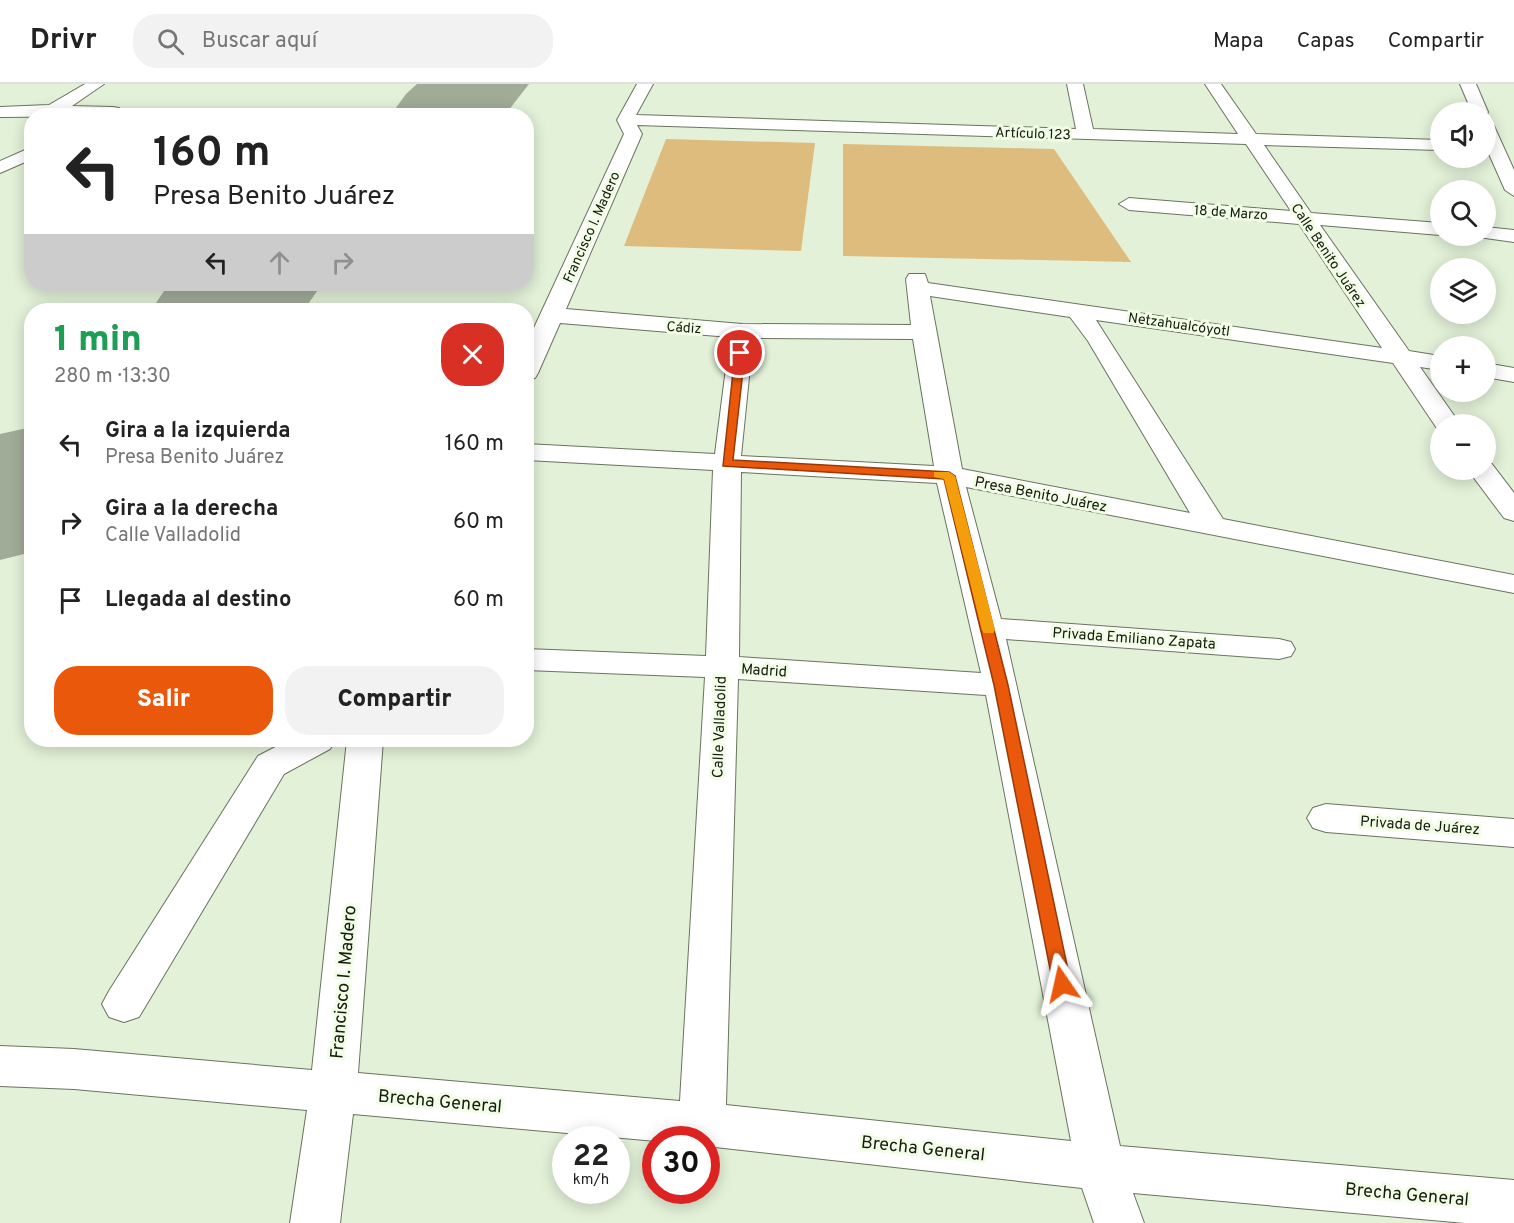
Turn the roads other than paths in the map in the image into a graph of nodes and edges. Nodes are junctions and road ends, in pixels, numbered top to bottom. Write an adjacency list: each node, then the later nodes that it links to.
1 (96, 84): 7 (street)
2 (645, 84): 10 (street)
3 (1075, 84): 11 (street)
4 (1213, 84): 13 (street, Calle Benito Juárez)
5 (1464, 84): 6 (street)
6 (1474, 102)
7 (56, 108)
8 (24, 111): 9 (street)
9 (0, 112)
10 (625, 120): 11 (street, Artículo 123); 28 (street, Francisco I. Madero)
11 (1086, 135): 12 (street, Artículo 123)
12 (1117, 136): 13 (street, Artículo 123); 18 (street)
13 (1248, 138): 14 (street, Artículo 123); 23 (street, Calle Benito Juárez)
14 (1430, 146)
15 (1496, 148): 16 (street)
16 (1514, 149)
17 (24, 156): 20 (street)
18 (1125, 156)
19 (1496, 159): 21 (street)
20 (0, 168)
21 (1514, 190)
22 (1129, 204): 23 (street, 18 de Marzo)
23 (1304, 218): 24 (street, 18 de Marzo); 32 (street, Calle Benito Juárez)
24 (1430, 228)
25 (1496, 234): 26 (street)
26 (1514, 236)
27 (1076, 309): 30 (street, Netzahualcóyotl); 32 (street, Netzahualcóyotl); 42 (street)
28 (552, 315): 29 (street, Cádiz); 31 (street, Francisco I. Madero)
29 (742, 331): 30 (street, Cádiz); 38 (street, Calle Valladolid)
30 (923, 332): 39 (street)
31 (534, 355)
32 (1399, 356): 33 (street, Netzahualcóyotl); 36 (street, Calle Benito Juárez)
33 (1430, 361)
34 (1496, 372): 35 (street)
35 (1514, 375)
36 (1440, 414)
37 (534, 452): 38 (street, Presa Benito Juárez)
38 (727, 463): 39 (street, Presa Benito Juárez); 47 (street, Calle Valladolid)
39 (949, 476): 42 (street, Presa Benito Juárez); 44 (street)
40 (1490, 480): 41 (street)
41 (1514, 512)
42 (1214, 528): 43 (street, Presa Benito Juárez)
43 (1514, 584)
44 (988, 628): 45 (street, Privada Emiliano Zapata); 48 (street)
45 (1279, 648)
46 (534, 659): 47 (street, Madrid)
47 (722, 667): 48 (street, Madrid); 56 (street, Calle Valladolid)
48 (1001, 685): 57 (street)
49 (304, 747): 53 (street)
50 (363, 747): 55 (street, Francisco I. Madero)
51 (1326, 818): 52 (street, Privada de Juárez)
52 (1514, 833)
53 (124, 1004)
54 (0, 1066): 55 (street, Brecha General)
55 (333, 1092): 56 (street, Brecha General); 59 (street, Francisco I. Madero)
56 (702, 1124): 57 (street, Brecha General)
57 (1100, 1167): 58 (street, Brecha General); 60 (street)
58 (1514, 1203)
59 (315, 1223)
60 (1119, 1223)

